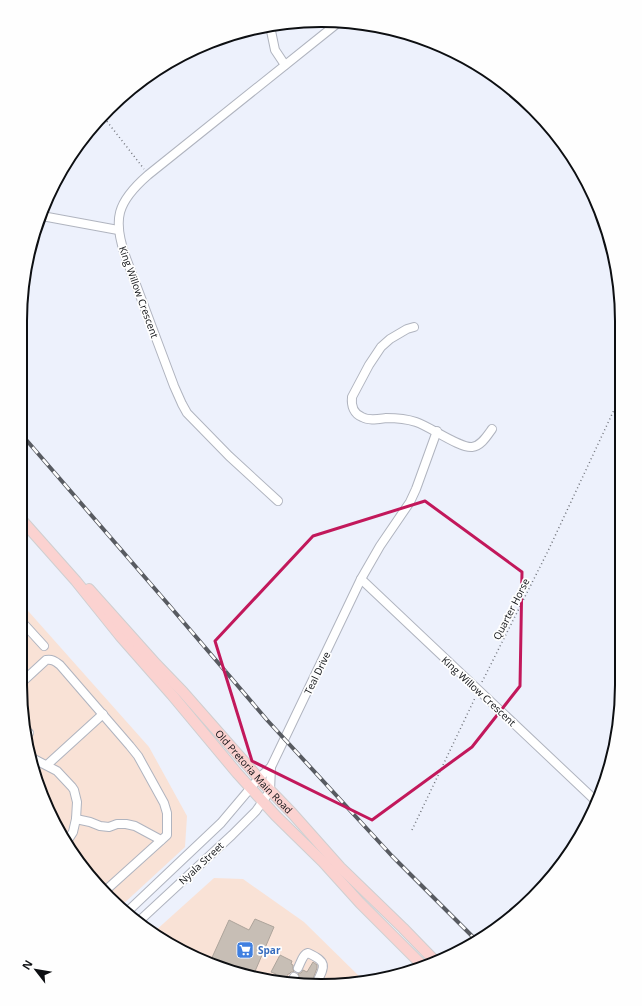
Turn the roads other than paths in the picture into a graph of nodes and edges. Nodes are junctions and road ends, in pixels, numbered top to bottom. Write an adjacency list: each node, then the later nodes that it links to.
1 (332, 28): 3 (street, King Willow Crescent)
2 (271, 32): 3 (street)
3 (286, 65): 5 (street, King Willow Crescent)
4 (46, 217): 5 (street)
5 (118, 230): 9 (street, King Willow Crescent)
6 (414, 327): 8 (street)
7 (492, 429): 8 (street)
8 (437, 431): 11 (street, Teal Drive)
9 (278, 501)
10 (27, 526): 12 (main road, Old Pretoria Main Road)
11 (361, 579): 19 (street, Teal Drive); 23 (street, King Willow Crescent)
12 (76, 581): 20 (main road, Old Pretoria Main Road); 21 (main road, Old Pretoria Main Road)
13 (27, 629): 14 (street)
14 (44, 646)
15 (27, 678): 16 (street)
16 (103, 714): 18 (street); 27 (street)
17 (37, 760): 18 (street)
18 (47, 765): 25 (street)
19 (271, 767): 20 (street, Teal Drive); 22 (street, Teal Drive)
20 (259, 778): 21 (street, Nyala Street); 22 (main road, Old Pretoria Main Road)
21 (250, 788): 24 (main road, Old Pretoria Main Road); 29 (street, Nyala Street)
22 (270, 791): 24 (street, Nyala Street); 31 (main road, Old Pretoria Main Road)
23 (593, 798)
24 (263, 801): 30 (street, Nyala Street); 32 (main road, Old Pretoria Main Road)
25 (76, 819): 26 (street); 27 (street)
26 (70, 837)
27 (162, 840): 28 (street)
28 (108, 888)
29 (130, 909)
30 (142, 918)
31 (432, 958)
32 (419, 962)
33 (298, 968): 34 (street)
34 (318, 979)

